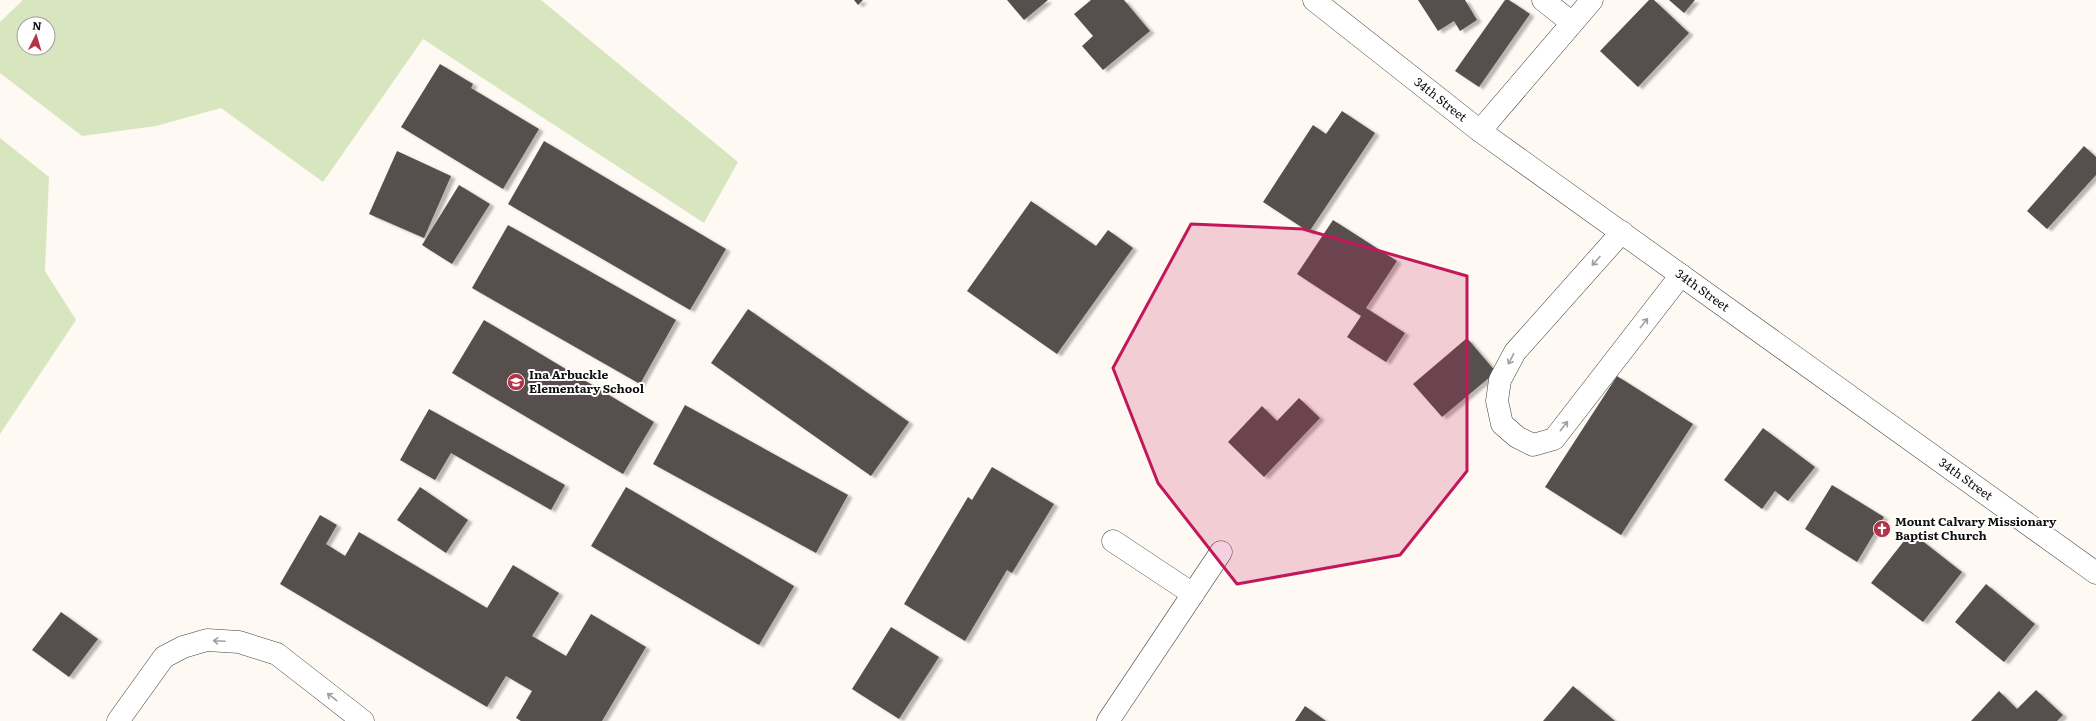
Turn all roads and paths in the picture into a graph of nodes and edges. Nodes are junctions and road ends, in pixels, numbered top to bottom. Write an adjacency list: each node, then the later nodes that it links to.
1 (1314, 0): 5 (street, 34th Street)
2 (1543, 0): 4 (street)
3 (1592, 0): 4 (street)
4 (1571, 22): 5 (street)
5 (1480, 131): 6 (street, 34th Street)
6 (1622, 232): 7 (street, 34th Street); 7 (street, one-way to 7)
7 (1681, 275): 10 (street, 34th Street)
8 (1113, 541): 11 (street)
9 (1221, 552): 11 (street)
10 (2096, 573)
11 (1193, 594): 14 (street)
12 (118, 721): 13 (street, one-way to 12)
13 (363, 721)
14 (1108, 721)

